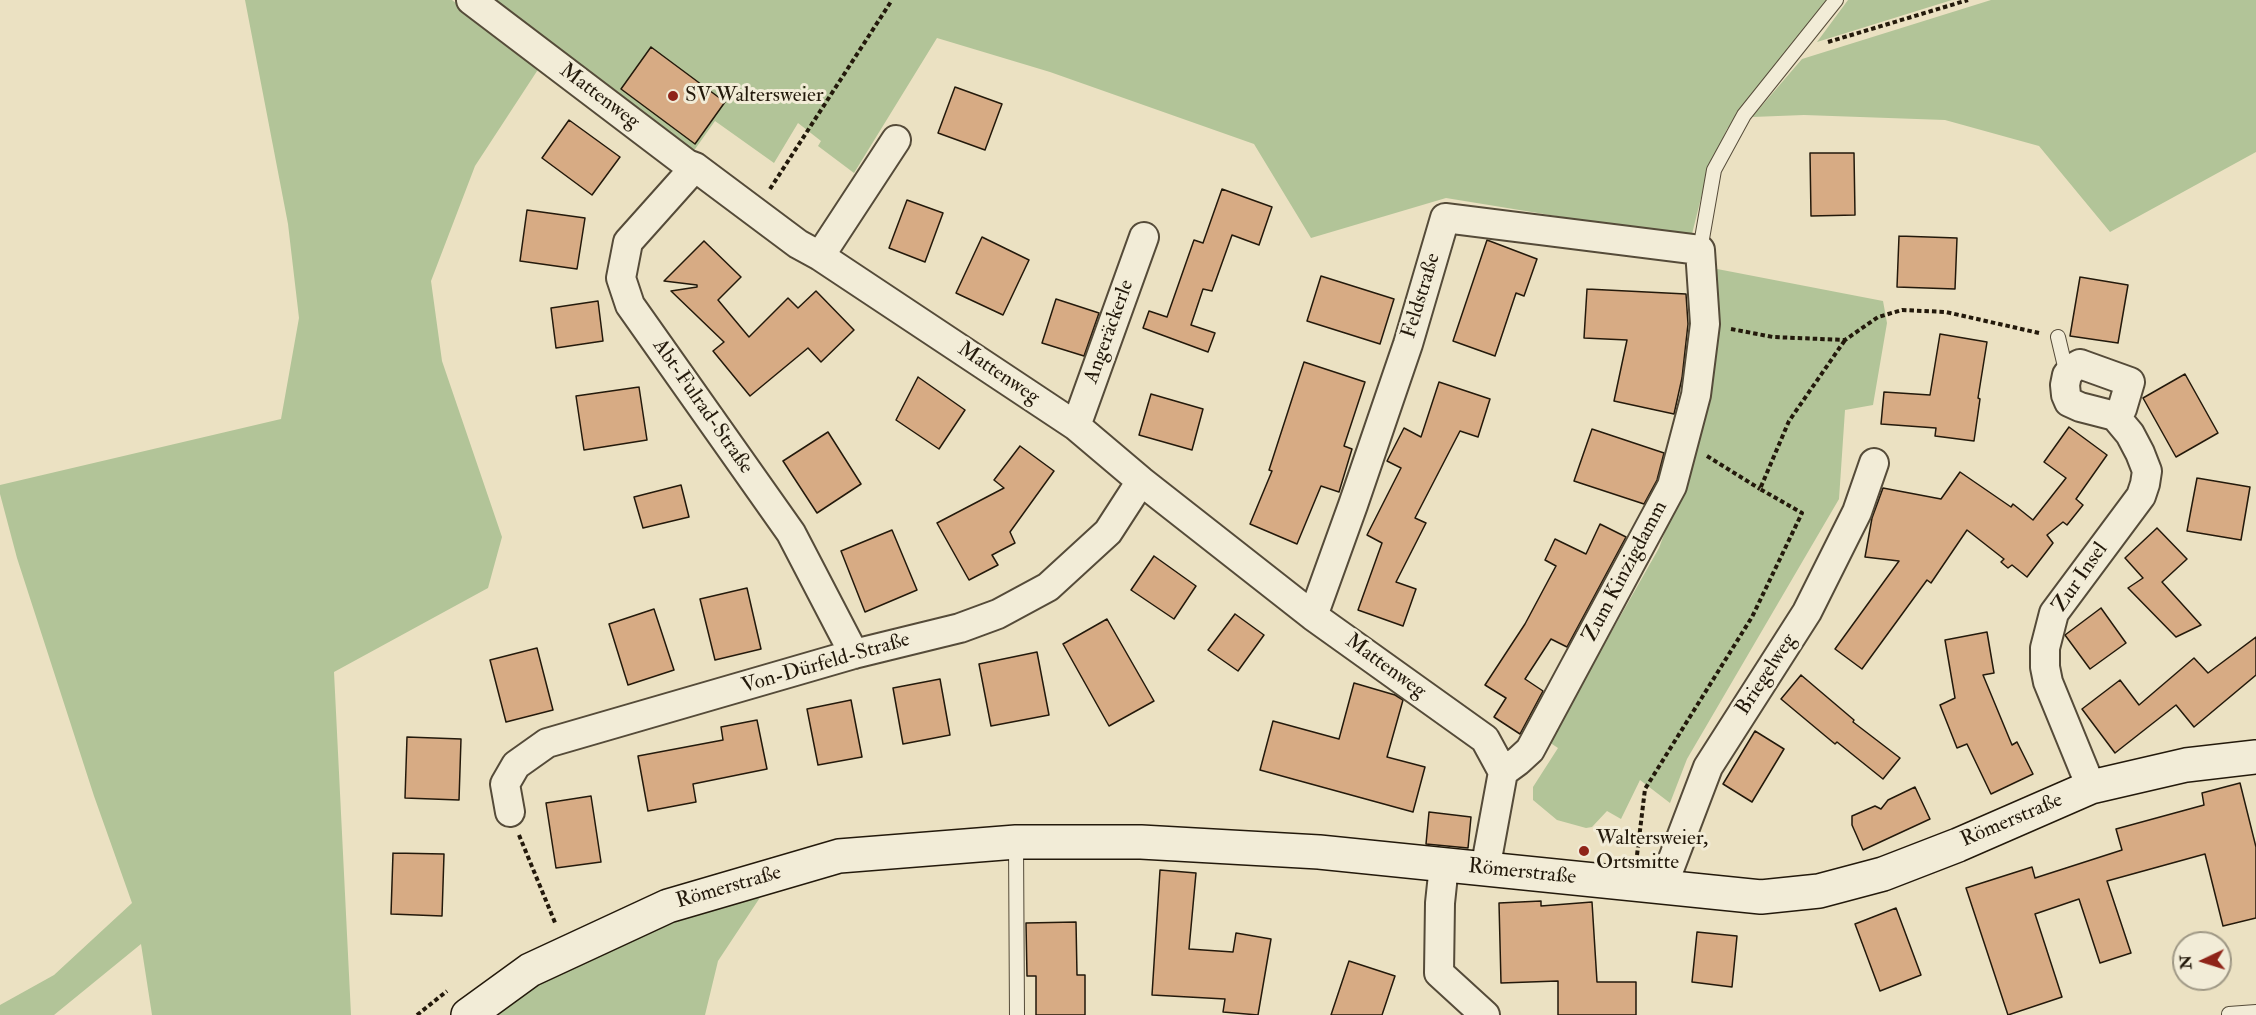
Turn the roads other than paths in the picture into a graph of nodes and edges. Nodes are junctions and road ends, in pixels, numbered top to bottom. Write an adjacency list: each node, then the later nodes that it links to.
1 (471, 0): 4 (street, Mattenweg)
2 (1836, 0): 6 (lane)
3 (896, 140): 7 (street)
4 (694, 167): 7 (street, Mattenweg); 15 (street, Abt-Fulrad-Straße)
5 (1144, 237): 11 (street, Angeräckerle)
6 (1700, 250): 14 (street, Feldstraße); 17 (street, Zum Kinzigdamm)
7 (820, 256): 11 (street, Mattenweg)
8 (2058, 337): 9 (lane)
9 (2067, 375): 10 (street); 10 (street)
10 (2115, 417): 18 (street, Zur Insel)
11 (1076, 426): 13 (street, Mattenweg)
12 (1874, 463): 23 (street, Briegelweg)
13 (1141, 481): 14 (street, Mattenweg); 15 (street, Von-Dürfeld-Straße)
14 (1313, 616): 17 (street, Mattenweg)
15 (854, 654): 19 (street, Von-Dürfeld-Straße)
16 (2256, 757): 18 (street, Römerstraße)
17 (1503, 772): 22 (street)
18 (2091, 787): 23 (street, Römerstraße)
19 (510, 812)
20 (1016, 843): 21 (street, Römerstraße); 26 (street, Römerstraße); 27 (lane)
21 (1444, 865): 22 (street, Römerstraße); 28 (street)
22 (1485, 870): 23 (street, Römerstraße)
23 (1648, 887)
24 (2256, 1012): 25 (lane)
25 (2229, 1014)
26 (468, 1015)
27 (1017, 1015)
28 (1485, 1015)

